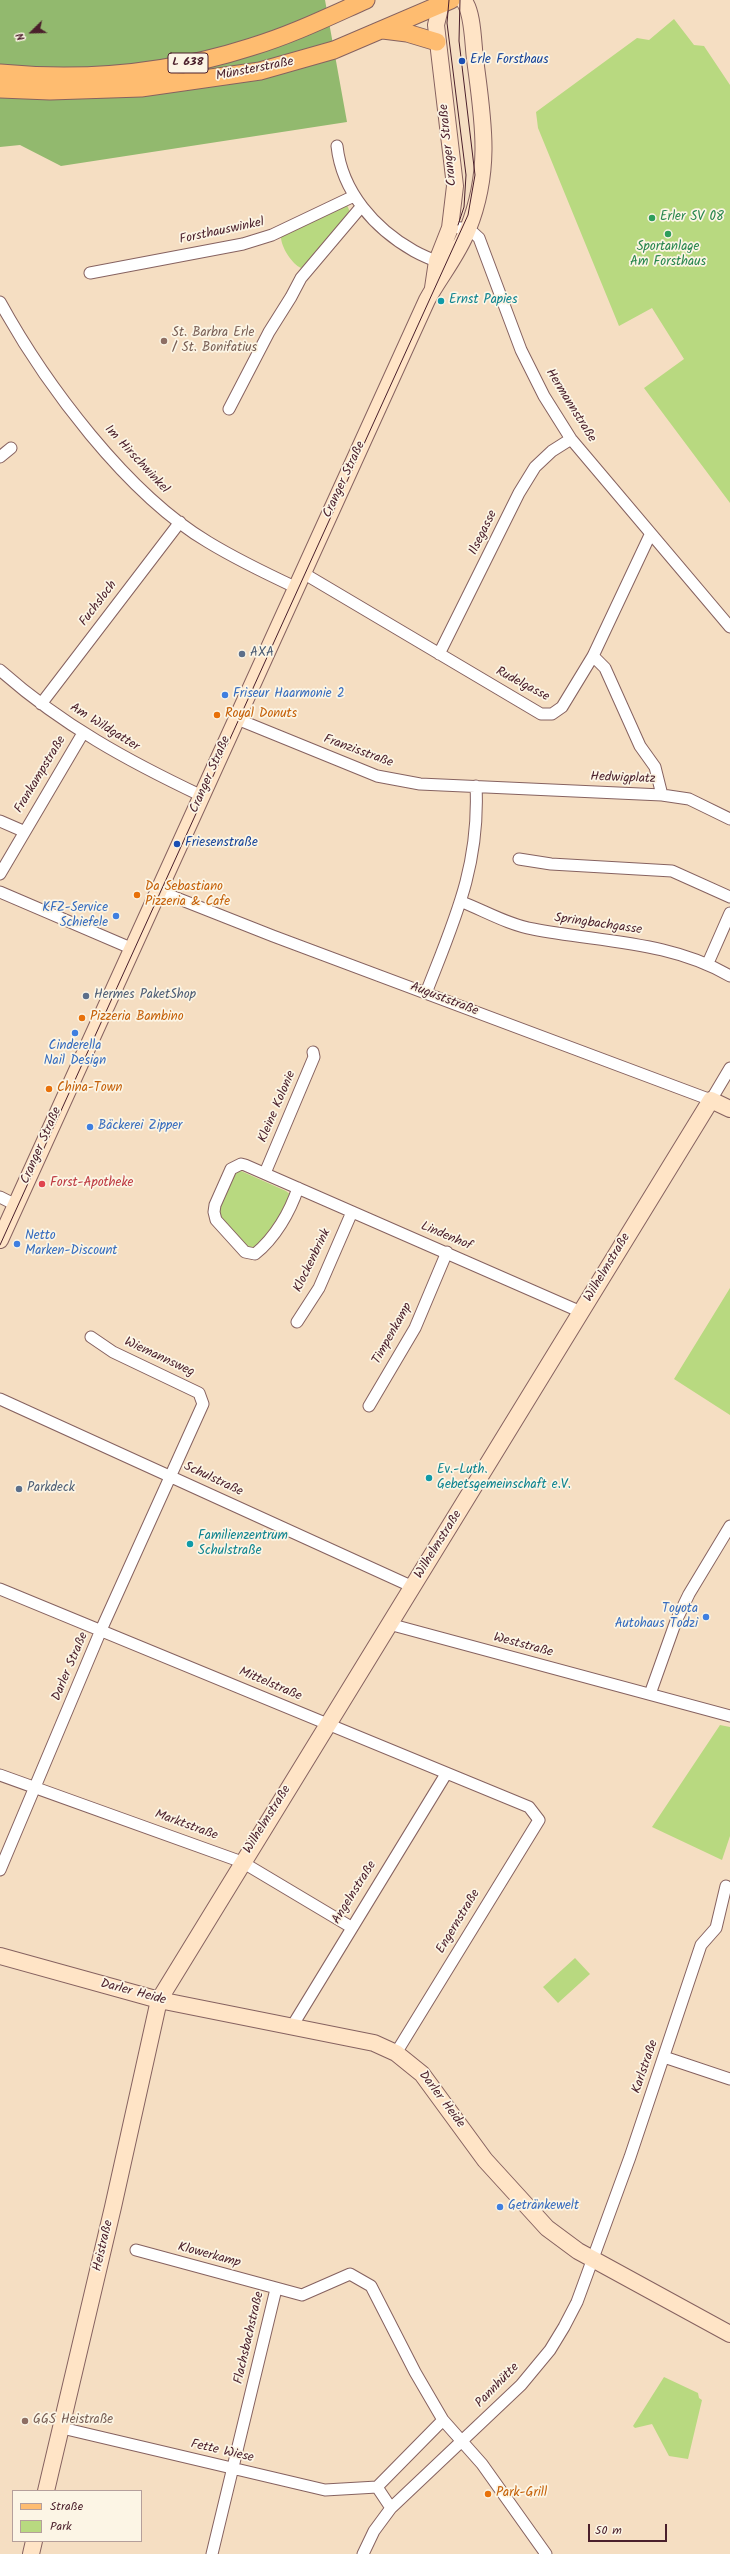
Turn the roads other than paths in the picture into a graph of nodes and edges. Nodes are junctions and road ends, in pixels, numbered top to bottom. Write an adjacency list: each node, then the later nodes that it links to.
1 (366, 0): 8 (main road, Münsterstraße / L 638)
2 (463, 0): 5 (street, Cranger Straße)
3 (473, 0): 5 (street)
4 (444, 2): 6 (main road, Münsterstraße / L 638); 7 (street, Cranger Straße)
5 (470, 21): 14 (street, Cranger Straße)
6 (381, 30): 7 (main road); 9 (main road, Münsterstraße / L 638)
7 (437, 42): 13 (street, Cranger Straße)
8 (0, 72)
9 (0, 89)
10 (337, 146): 11 (street)
11 (354, 196): 12 (street); 16 (street, Forsthauswinkel)
12 (361, 207): 15 (street); 18 (street)
13 (450, 228): 14 (street); 15 (street, Cranger Straße)
14 (468, 229): 15 (street, Cranger Straße); 19 (street, Hermannstraße)
15 (442, 264): 24 (street, Cranger Straße)
16 (90, 273)
17 (0, 302): 22 (street, Im Hirschwinkel)
18 (229, 409)
19 (572, 439): 23 (street, Hermannstraße); 27 (street, Ilsegasse)
20 (11, 448): 21 (street)
21 (0, 456)
22 (180, 522): 25 (street, Im Hirschwinkel); 30 (street, Fuchsloch)
23 (650, 535): 26 (street, Hermannstraße); 28 (street, Rudelgasse)
24 (303, 573): 25 (street, Cranger Straße); 27 (street, Rudelgasse)
25 (296, 588): 31 (street, Cranger Straße)
26 (730, 627)
27 (439, 654): 28 (street, Rudelgasse)
28 (593, 656): 34 (street, Hedwigplatz)
29 (0, 670): 30 (street, Am Wildgatter)
30 (41, 704): 32 (street, Am Wildgatter)
31 (237, 719): 33 (street, Franzisstraße); 35 (street, Cranger Straße)
32 (83, 733): 35 (street, Am Wildgatter); 38 (street, Frankampstraße)
33 (476, 786): 34 (street, Hedwigplatz); 44 (street)
34 (662, 795): 36 (street)
35 (202, 796): 41 (street, Cranger Straße)
36 (730, 819)
37 (0, 821): 38 (street)
38 (24, 831): 40 (street, Frankampstraße)
39 (519, 859): 43 (street)
40 (0, 874)
41 (158, 891): 46 (street, Cranger Straße); 49 (street, Auguststraße)
42 (0, 892): 46 (street)
43 (730, 897)
44 (462, 902): 47 (street, Springbachgasse); 49 (street)
45 (730, 913): 47 (street)
46 (133, 949): 57 (street, Cranger Straße)
47 (708, 963): 48 (street, Springbachgasse)
48 (730, 976)
49 (426, 993): 52 (street, Auguststraße)
50 (313, 1052): 54 (street, Kleine Kolonie)
51 (730, 1068): 52 (street, Wilhelmstraße)
52 (711, 1100): 53 (street, Auguststraße); 61 (street, Wilhelmstraße)
53 (730, 1109)
54 (265, 1173): 55 (street, Lindenhof); 55 (street, Lindenhof)
55 (298, 1188): 58 (street, Lindenhof)
56 (0, 1197): 57 (street)
57 (16, 1205): 59 (street, Cranger Straße)
58 (352, 1212): 60 (street, Lindenhof); 62 (street, Klockenbrink)
59 (0, 1240)
60 (447, 1252): 61 (street, Lindenhof); 65 (street, Timpenkamp)
61 (581, 1312): 68 (street, Wilhelmstraße)
62 (297, 1322)
63 (91, 1338): 66 (street, Wiemannsweg)
64 (0, 1399): 66 (street, Schulstraße)
65 (370, 1406)
66 (171, 1476): 68 (street, Schulstraße); 71 (street, Darler Straße)
67 (730, 1526): 72 (street)
68 (413, 1587): 70 (street, Wilhelmstraße)
69 (0, 1589): 71 (street, Mittelstraße)
70 (389, 1624): 72 (street, Weststraße); 74 (street, Wilhelmstraße)
71 (101, 1630): 74 (street, Mittelstraße); 77 (street, Darler Straße)
72 (650, 1694): 73 (street, Weststraße)
73 (730, 1716)
74 (327, 1724): 75 (street, Mittelstraße); 79 (street, Wilhelmstraße)
75 (446, 1774): 78 (street, Mittelstraße); 82 (street, Angelnstraße)
76 (0, 1775): 77 (street, Marktstraße)
77 (35, 1787): 79 (street, Marktstraße); 80 (street, Darler Straße)
78 (529, 1807): 86 (street, Engernstraße)
79 (242, 1862): 82 (street, Marktstraße); 84 (street, Wilhelmstraße)
80 (0, 1870)
81 (726, 1886): 87 (street, Karlstraße)
82 (351, 1927): 85 (street, Angelnstraße)
83 (0, 1956): 84 (street, Darler Heide)
84 (159, 2000): 85 (street, Darler Heide); 94 (street, Heistraße)
85 (291, 2028): 86 (street, Darler Heide)
86 (396, 2053): 90 (street, Darler Heide)
87 (664, 2057): 88 (street); 90 (street, Karlstraße)
88 (730, 2080)
89 (136, 2250): 91 (street, Klowerkamp)
90 (594, 2260): 92 (street, Darler Heide); 95 (street, Pannhütte)
91 (276, 2288): 93 (street, Flachsbachstraße); 96 (street, Flachsbachstraße)
92 (730, 2334)
93 (443, 2420): 95 (street, Flachsbachstraße); 97 (street)
94 (62, 2428): 96 (street, Fette Wiese); 98 (street, Heistraße)
95 (462, 2441): 99 (street, Pannhütte); 104 (street, Flachsbachstraße)
96 (233, 2469): 97 (street, Fette Wiese); 102 (street, Flachsbachstraße)
97 (378, 2487): 99 (street)
98 (46, 2490)
99 (391, 2508): 103 (street, Pannhütte)
100 (34, 2542): 101 (street)
101 (31, 2554)
102 (212, 2554)
103 (363, 2554)
104 (546, 2554)

